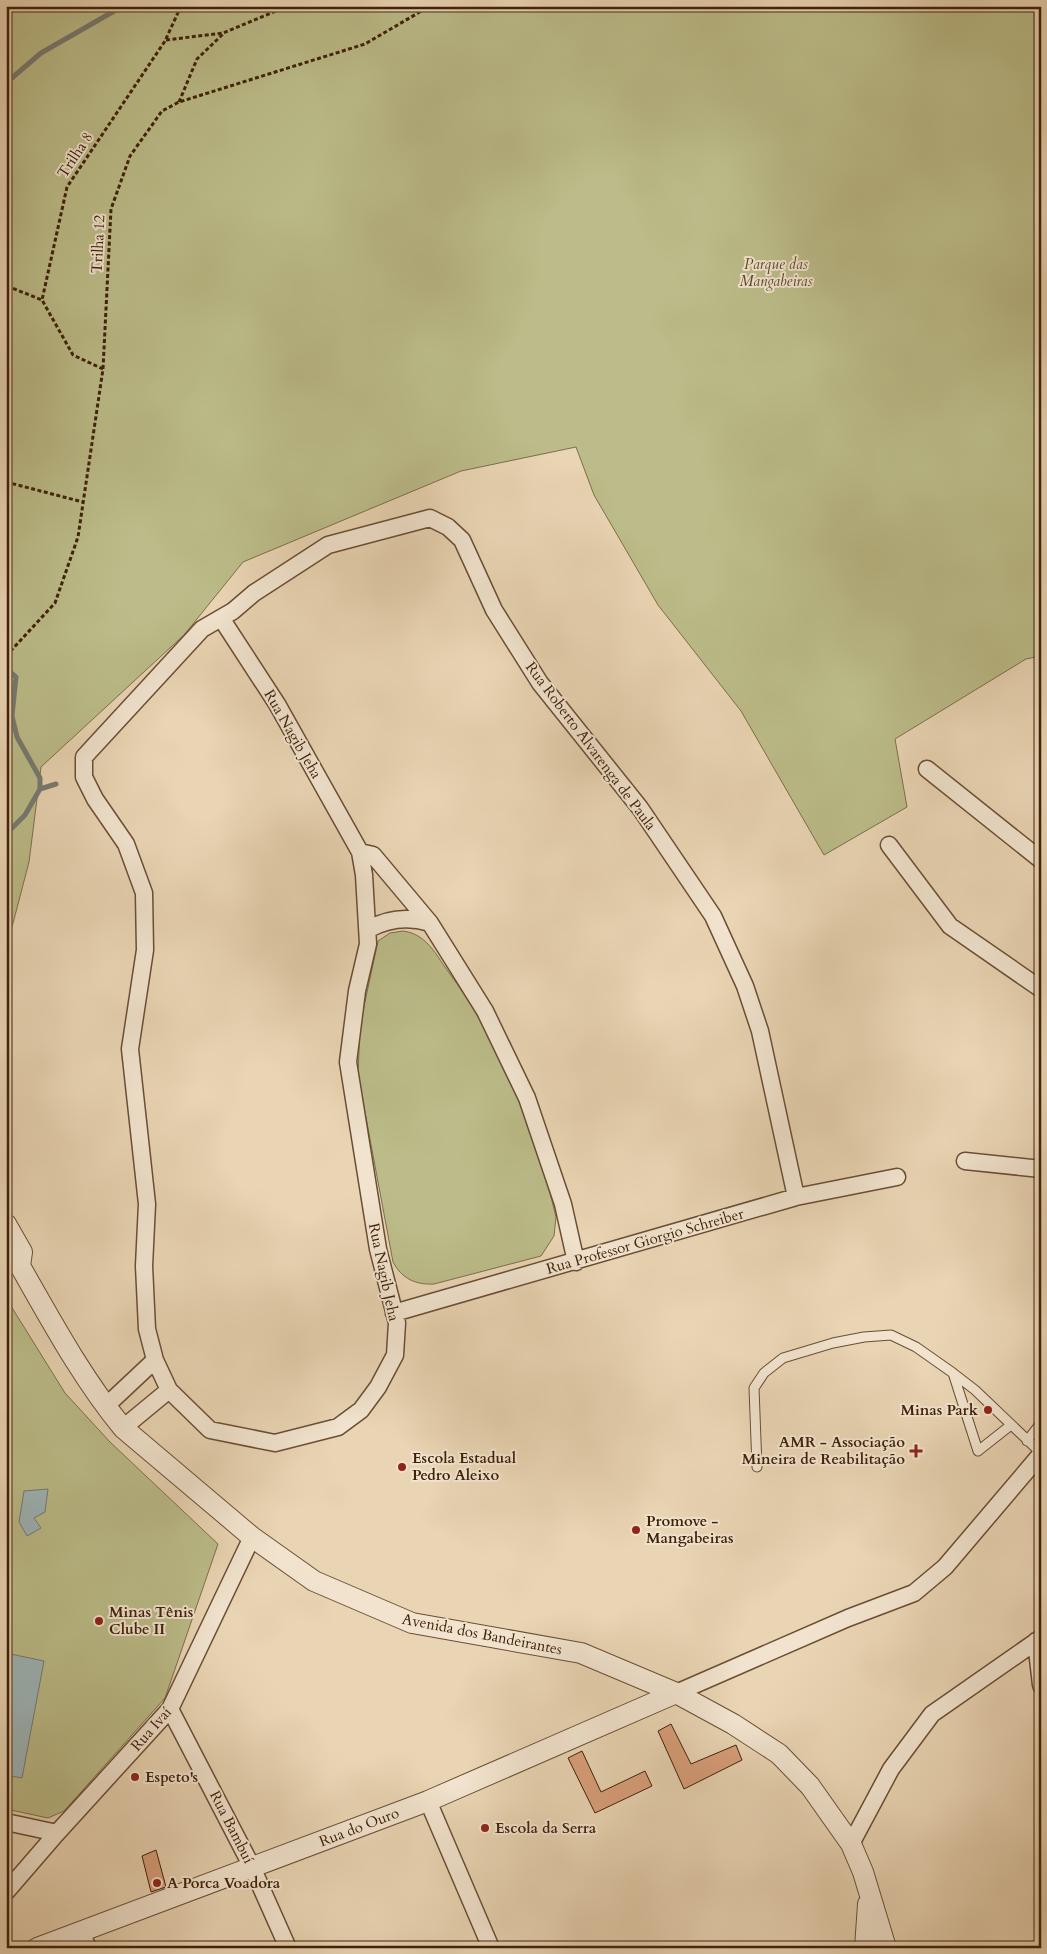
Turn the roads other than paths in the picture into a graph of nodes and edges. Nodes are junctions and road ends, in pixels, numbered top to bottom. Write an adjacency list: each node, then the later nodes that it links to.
1 (221, 618): 4 (street, Rua Nagib Jeha); 12 (street, Rua Roberto Alvarenga de Paula); 17 (street, Rua Roberto Alvarenga de Paula)
2 (927, 769): 5 (street)
3 (889, 845): 8 (street)
4 (360, 852): 6 (street, Rua Nagib Jeha); 7 (street, Rua Nagib Jeha)
5 (1041, 860)
6 (430, 923): 7 (street); 14 (street, Rua Nagib Jeha)
7 (369, 929): 16 (street, Rua Nagib Jeha)
8 (1041, 988)
9 (965, 1161): 10 (street)
10 (1041, 1169)
11 (896, 1177): 12 (street, Rua Professor Giorgio Schreiber)
12 (796, 1197): 14 (street, Rua Professor Giorgio Schreiber)
13 (6, 1224): 15 (street, Avenida dos Bandeirantes)
14 (576, 1262): 16 (street, Rua Professor Giorgio Schreiber)
15 (13, 1264): 20 (street, Avenida dos Bandeirantes)
16 (394, 1313): 19 (street, Rua Nagib Jeha)
17 (155, 1360): 19 (street, Rua Roberto Alvarenga de Paula); 20 (street)
18 (953, 1372): 22 (lane); 22 (lane); 26 (lane)
19 (169, 1390): 23 (street)
20 (106, 1406): 23 (street, Avenida dos Bandeirantes)
21 (1041, 1423): 24 (lane)
22 (1011, 1425): 24 (lane)
23 (124, 1428): 27 (street, Avenida dos Bandeirantes)
24 (1027, 1441): 25 (lane)
25 (1041, 1454): 31 (street)
26 (757, 1466)
27 (252, 1537): 29 (street, Avenida dos Bandeirantes); 32 (street, Rua Ivaí)
28 (1038, 1640): 30 (street); 37 (street)
29 (632, 1673): 31 (street, Avenida dos Bandeirantes); 33 (street)
30 (1041, 1685)
31 (676, 1693): 33 (street, Rua do Ouro); 37 (street, Avenida dos Bandeirantes)
32 (170, 1709): 36 (street, Rua Ivaí); 38 (street, Rua Bambuí)
33 (635, 1710): 34 (street, Rua do Ouro)
34 (428, 1801): 38 (street, Rua do Ouro); 44 (street)
35 (6, 1822): 36 (street)
36 (57, 1833): 39 (street, Rua Ivaí)
37 (852, 1844): 40 (street, Avenida dos Bandeirantes)
38 (252, 1867): 41 (street, Rua do Ouro); 43 (street, Rua Bambuí)
39 (6, 1892)
40 (869, 1895): 45 (street, Avenida dos Bandeirantes); 46 (street, Avenida dos Bandeirantes)
41 (84, 1940): 42 (street, Rua do Ouro)
42 (37, 1948)
43 (288, 1948)
44 (491, 1948)
45 (864, 1948)
46 (886, 1948)

